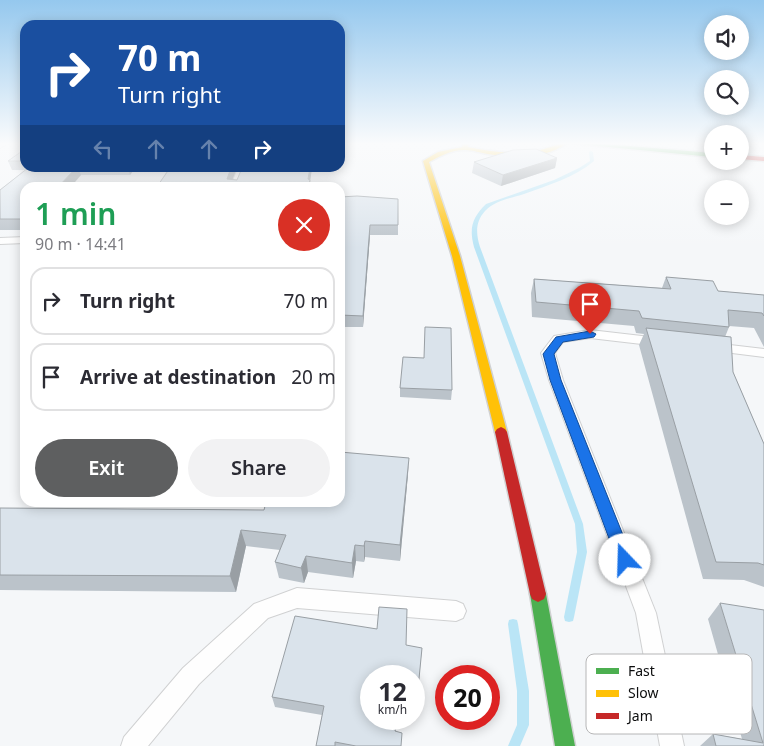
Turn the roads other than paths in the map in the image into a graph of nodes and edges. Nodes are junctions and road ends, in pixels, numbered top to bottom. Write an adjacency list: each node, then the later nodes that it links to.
1 (431, 178): 10 (main road)
2 (0, 240): 3 (lane)
3 (20, 240)
4 (677, 344): 8 (lane)
5 (696, 346): 6 (lane)
6 (764, 353)
7 (456, 611): 9 (lane)
8 (654, 654)
9 (133, 746)
10 (565, 746)

